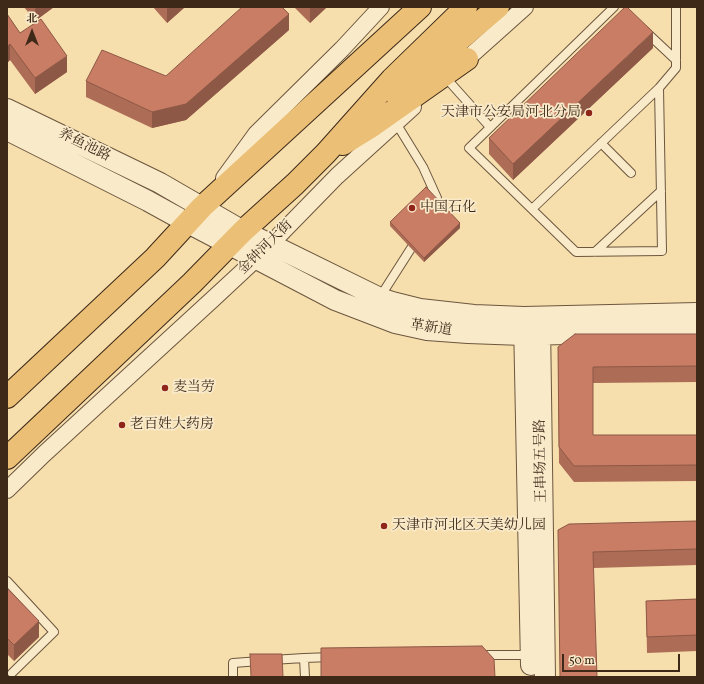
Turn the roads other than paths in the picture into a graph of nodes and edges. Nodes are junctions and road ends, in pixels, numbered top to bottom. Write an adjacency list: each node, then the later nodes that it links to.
1 (381, 7): 27 (street)
2 (397, 7): 18 (main road)
3 (420, 7): 18 (main road)
4 (466, 7): 20 (main road, 金钟河大街)
5 (498, 7): 20 (main road)
6 (525, 7): 10 (street, 金钟河大街)
7 (614, 7): 16 (lane)
8 (676, 7): 11 (lane)
9 (637, 23): 11 (lane)
10 (467, 59): 12 (street, 金钟河大街); 20 (main road)
11 (676, 60): 13 (lane)
12 (446, 78): 15 (street, 金钟河大街); 16 (lane)
13 (659, 88): 19 (lane); 24 (lane)
14 (7, 109): 23 (street, 养鱼池路)
15 (396, 123): 29 (lane); 33 (street, 金钟河大街)
16 (490, 127): 28 (lane)
17 (7, 130): 26 (street, 养鱼池路)
18 (276, 140): 27 (main road)
19 (601, 143): 21 (lane); 28 (lane)
20 (326, 153): 32 (main road, 金钟河大街)
21 (631, 173)
22 (131, 174): 23 (street, 养鱼池路)
23 (160, 183): 27 (street, 养鱼池路)
24 (661, 191): 34 (lane); 34 (lane)
25 (121, 195): 26 (street, 养鱼池路)
26 (148, 201): 30 (street, 养鱼池路)
27 (202, 207): 30 (main road); 32 (street, 养鱼池路)
28 (532, 209): 34 (lane)
29 (428, 216)
30 (188, 223): 32 (street, 革新道); 40 (main road)
31 (422, 229): 36 (lane)
32 (236, 238): 33 (street, 革新道); 35 (street, 革新道); 41 (main road, 金钟河大街)
33 (270, 244): 35 (street, 金钟河大街); 36 (street, 革新道)
34 (595, 252)
35 (256, 259): 38 (street, 革新道); 42 (street, 金钟河大街)
36 (380, 298): 38 (street, 革新道)
37 (697, 313): 38 (street, 革新道)
38 (532, 326): 39 (street, 革新道); 44 (street, 王串场五号路)
39 (697, 331)
40 (7, 396)
41 (7, 458)
42 (7, 490)
43 (7, 581): 48 (lane)
44 (538, 655): 45 (lane); 51 (street, 王串场五号路); 52 (street, 王串场五号路)
45 (468, 656)
46 (343, 657): 47 (lane)
47 (304, 658): 49 (lane); 50 (lane)
48 (11, 673)
49 (233, 677)
50 (304, 677)
51 (531, 677)
52 (545, 677)

